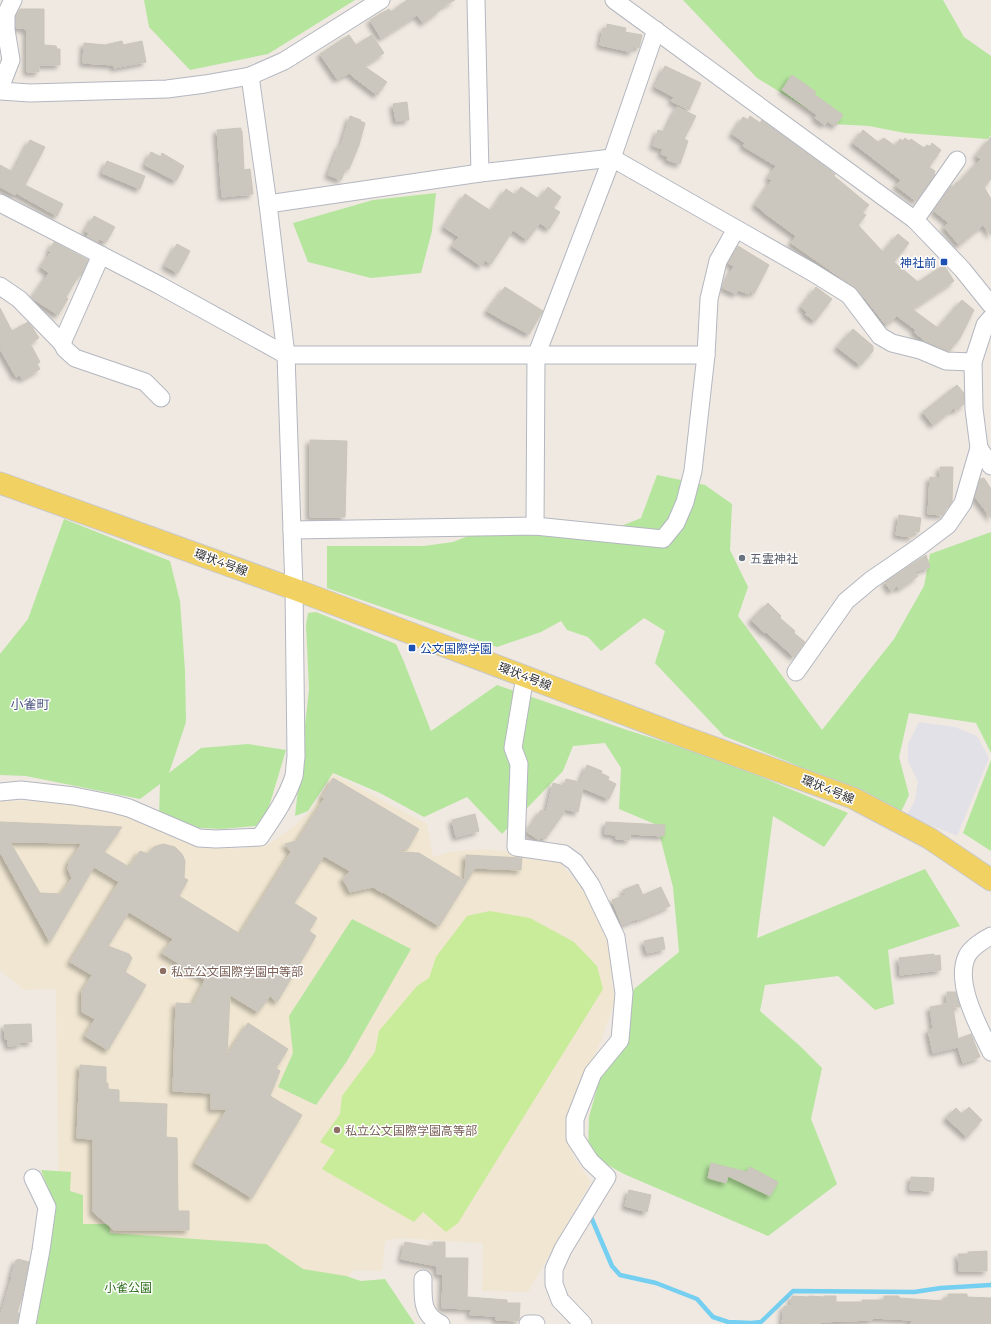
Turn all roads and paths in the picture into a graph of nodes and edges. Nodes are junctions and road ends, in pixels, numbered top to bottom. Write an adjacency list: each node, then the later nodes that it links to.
1 (13, 0): 7 (street)
2 (381, 0): 6 (street)
3 (476, 0): 11 (street)
4 (614, 0): 5 (street)
5 (656, 30): 9 (street); 14 (street)
6 (250, 76): 8 (street); 13 (street)
7 (0, 88)
8 (0, 91)
9 (612, 158): 11 (street); 15 (street); 23 (street)
10 (957, 160): 14 (street)
11 (480, 173): 13 (street)
12 (0, 203): 16 (street)
13 (268, 204): 21 (street)
14 (915, 220): 18 (street)
15 (736, 229): 22 (street); 24 (street)
16 (101, 255): 20 (street); 21 (street)
17 (0, 286): 20 (street)
18 (991, 305)
19 (991, 318): 24 (street)
20 (62, 343): 25 (street)
21 (286, 355): 23 (street); 30 (street)
22 (706, 355): 23 (street); 29 (street)
23 (536, 356): 29 (street)
24 (973, 362): 26 (street)
25 (161, 398)
26 (979, 448): 27 (street); 32 (street)
27 (991, 466)
28 (0, 482): 31 (main road, 環状4号線)
29 (535, 526): 30 (street)
30 (292, 530): 31 (street)
31 (294, 589): 33 (main road, 環状4号線); 34 (street)
32 (796, 672)
33 (525, 676): 35 (main road, 環状4号線); 44 (street)
34 (0, 792)
35 (991, 880)
36 (991, 936): 37 (street)
37 (991, 1052)
38 (33, 1178): 40 (street)
39 (423, 1280): 41 (street)
40 (27, 1324)
41 (441, 1324)
42 (528, 1324): 43 (street)
43 (536, 1324)
44 (583, 1324)

